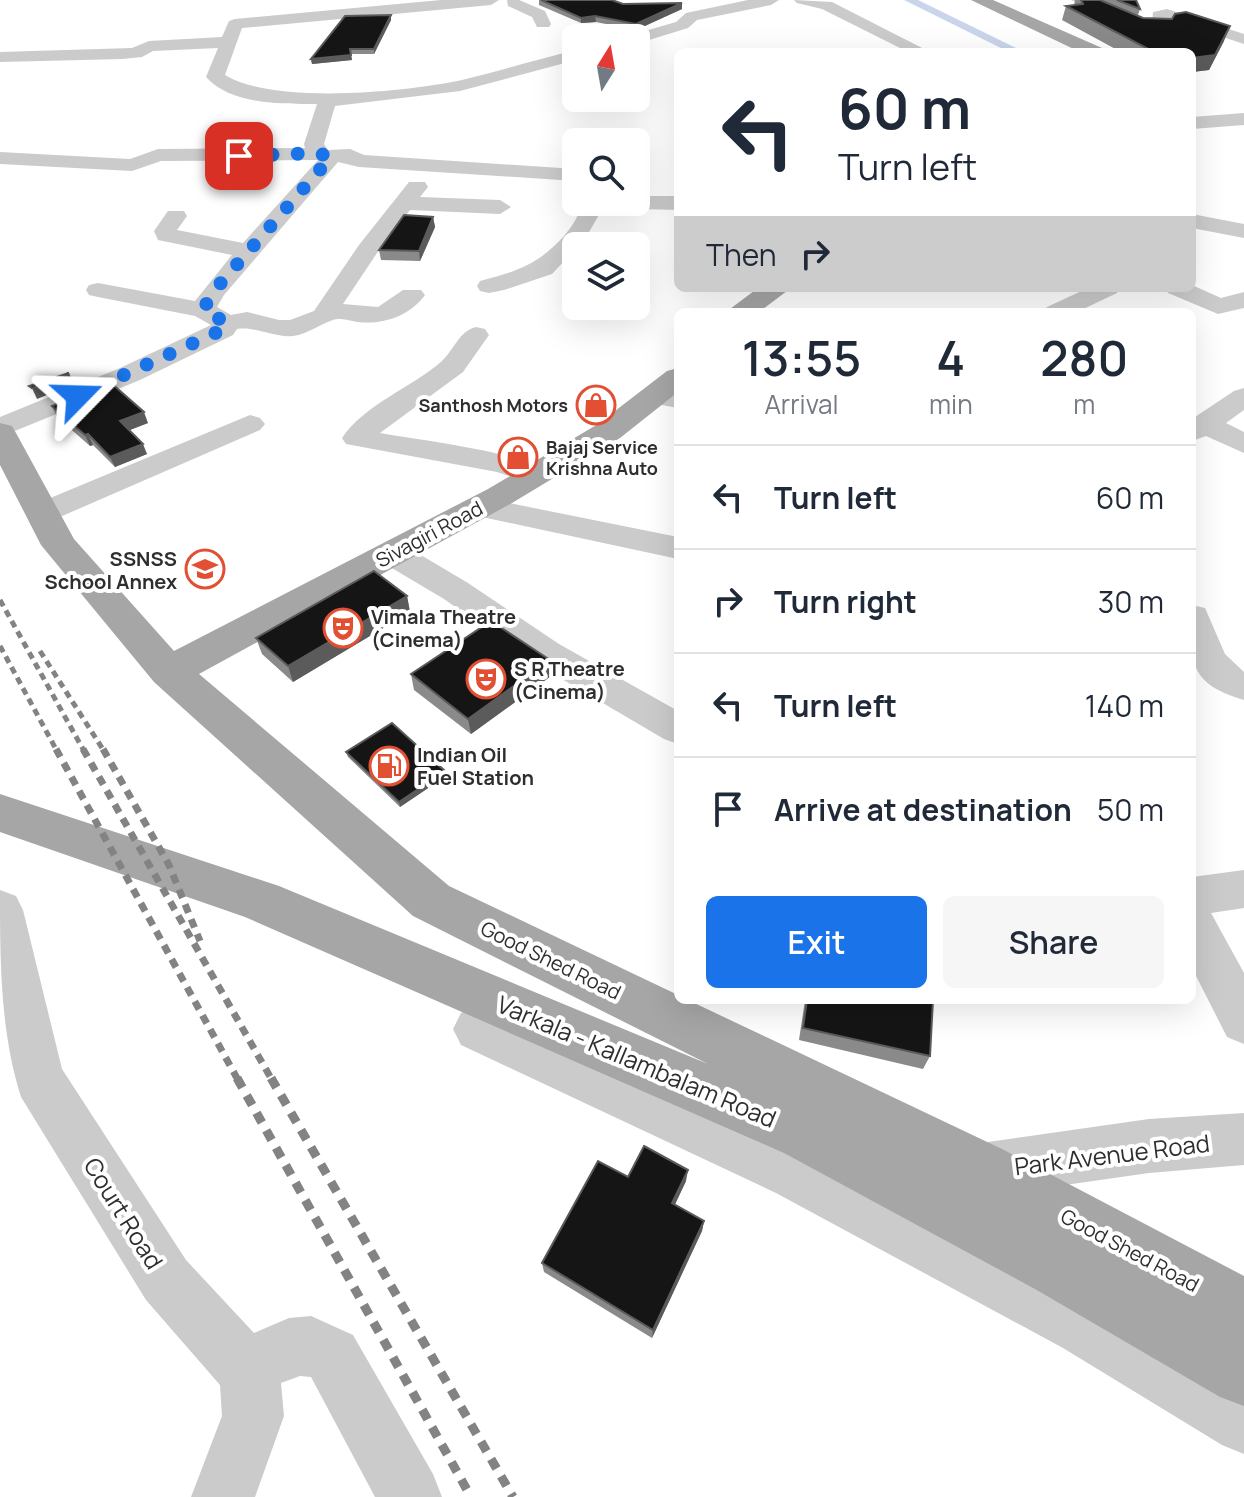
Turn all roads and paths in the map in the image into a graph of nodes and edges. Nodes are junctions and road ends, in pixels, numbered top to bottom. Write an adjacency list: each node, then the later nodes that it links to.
1 (491, 0): 8 (street)
2 (768, 0): 9 (street); 11 (street)
3 (802, 0): 9 (street); 14 (street)
4 (979, 0): 15 (main road)
5 (1079, 0): 12 (street)
6 (508, 1): 7 (street); 10 (street)
7 (533, 2)
8 (400, 4): 13 (street)
9 (788, 6)
10 (543, 24)
11 (650, 34)
12 (1244, 39)
13 (228, 42): 16 (street); 18 (street)
14 (913, 48)
15 (1086, 48)
16 (0, 57)
17 (562, 58): 20 (street)
18 (333, 98): 20 (street); 23 (street)
19 (486, 99): 20 (street)
20 (423, 102)
21 (1244, 119): 22 (street)
22 (1196, 123)
23 (321, 154): 24 (street); 25 (street); 33 (street)
24 (0, 158)
25 (562, 174)
26 (650, 203): 27 (street)
27 (674, 203)
28 (500, 207): 43 (street)
29 (176, 216): 33 (street)
30 (591, 216): 34 (street)
31 (1196, 222): 32 (street)
32 (1244, 231)
33 (246, 251): 44 (street)
34 (489, 286)
35 (98, 290): 44 (street)
36 (771, 292): 41 (main road)
37 (1099, 292): 42 (street)
38 (1186, 292): 40 (street)
39 (412, 295): 43 (street)
40 (1244, 300)
41 (746, 308)
42 (1065, 308)
43 (327, 310): 44 (street)
44 (215, 317): 50 (street)
45 (476, 335): 52 (street)
46 (670, 391): 52 (main road, Sivagiri Road)
47 (1244, 397): 49 (street)
48 (250, 424): 54 (street)
49 (1199, 428): 51 (street)
50 (0, 430): 54 (main road, Good Shed Road)
51 (1244, 444)
52 (534, 475): 53 (main road, Sivagiri Road)
53 (479, 507): 55 (street); 56 (main road, Sivagiri Road)
54 (42, 513): 58 (main road, Good Shed Road)
55 (674, 547)
56 (392, 553): 58 (main road, Sivagiri Road); 60 (street)
57 (1196, 626): 59 (street)
58 (169, 672): 69 (main road, Good Shed Road)
59 (1244, 686)
60 (674, 727)
61 (0, 813): 72 (main road, Varkala - Kallambalam Road)
62 (1244, 889): 63 (street)
63 (1196, 895)
64 (0, 910): 71 (street, Court Road)
65 (1196, 929): 66 (street)
66 (1244, 1021)
67 (478, 1029): 73 (street)
68 (1244, 1139): 69 (street, Park Avenue Road)
69 (981, 1170): 70 (main road, Good Shed Road)
70 (1244, 1311)
71 (246, 1369): 74 (street); 75 (street)
72 (1244, 1373)
73 (1244, 1423)
74 (223, 1497)
75 (410, 1497)

